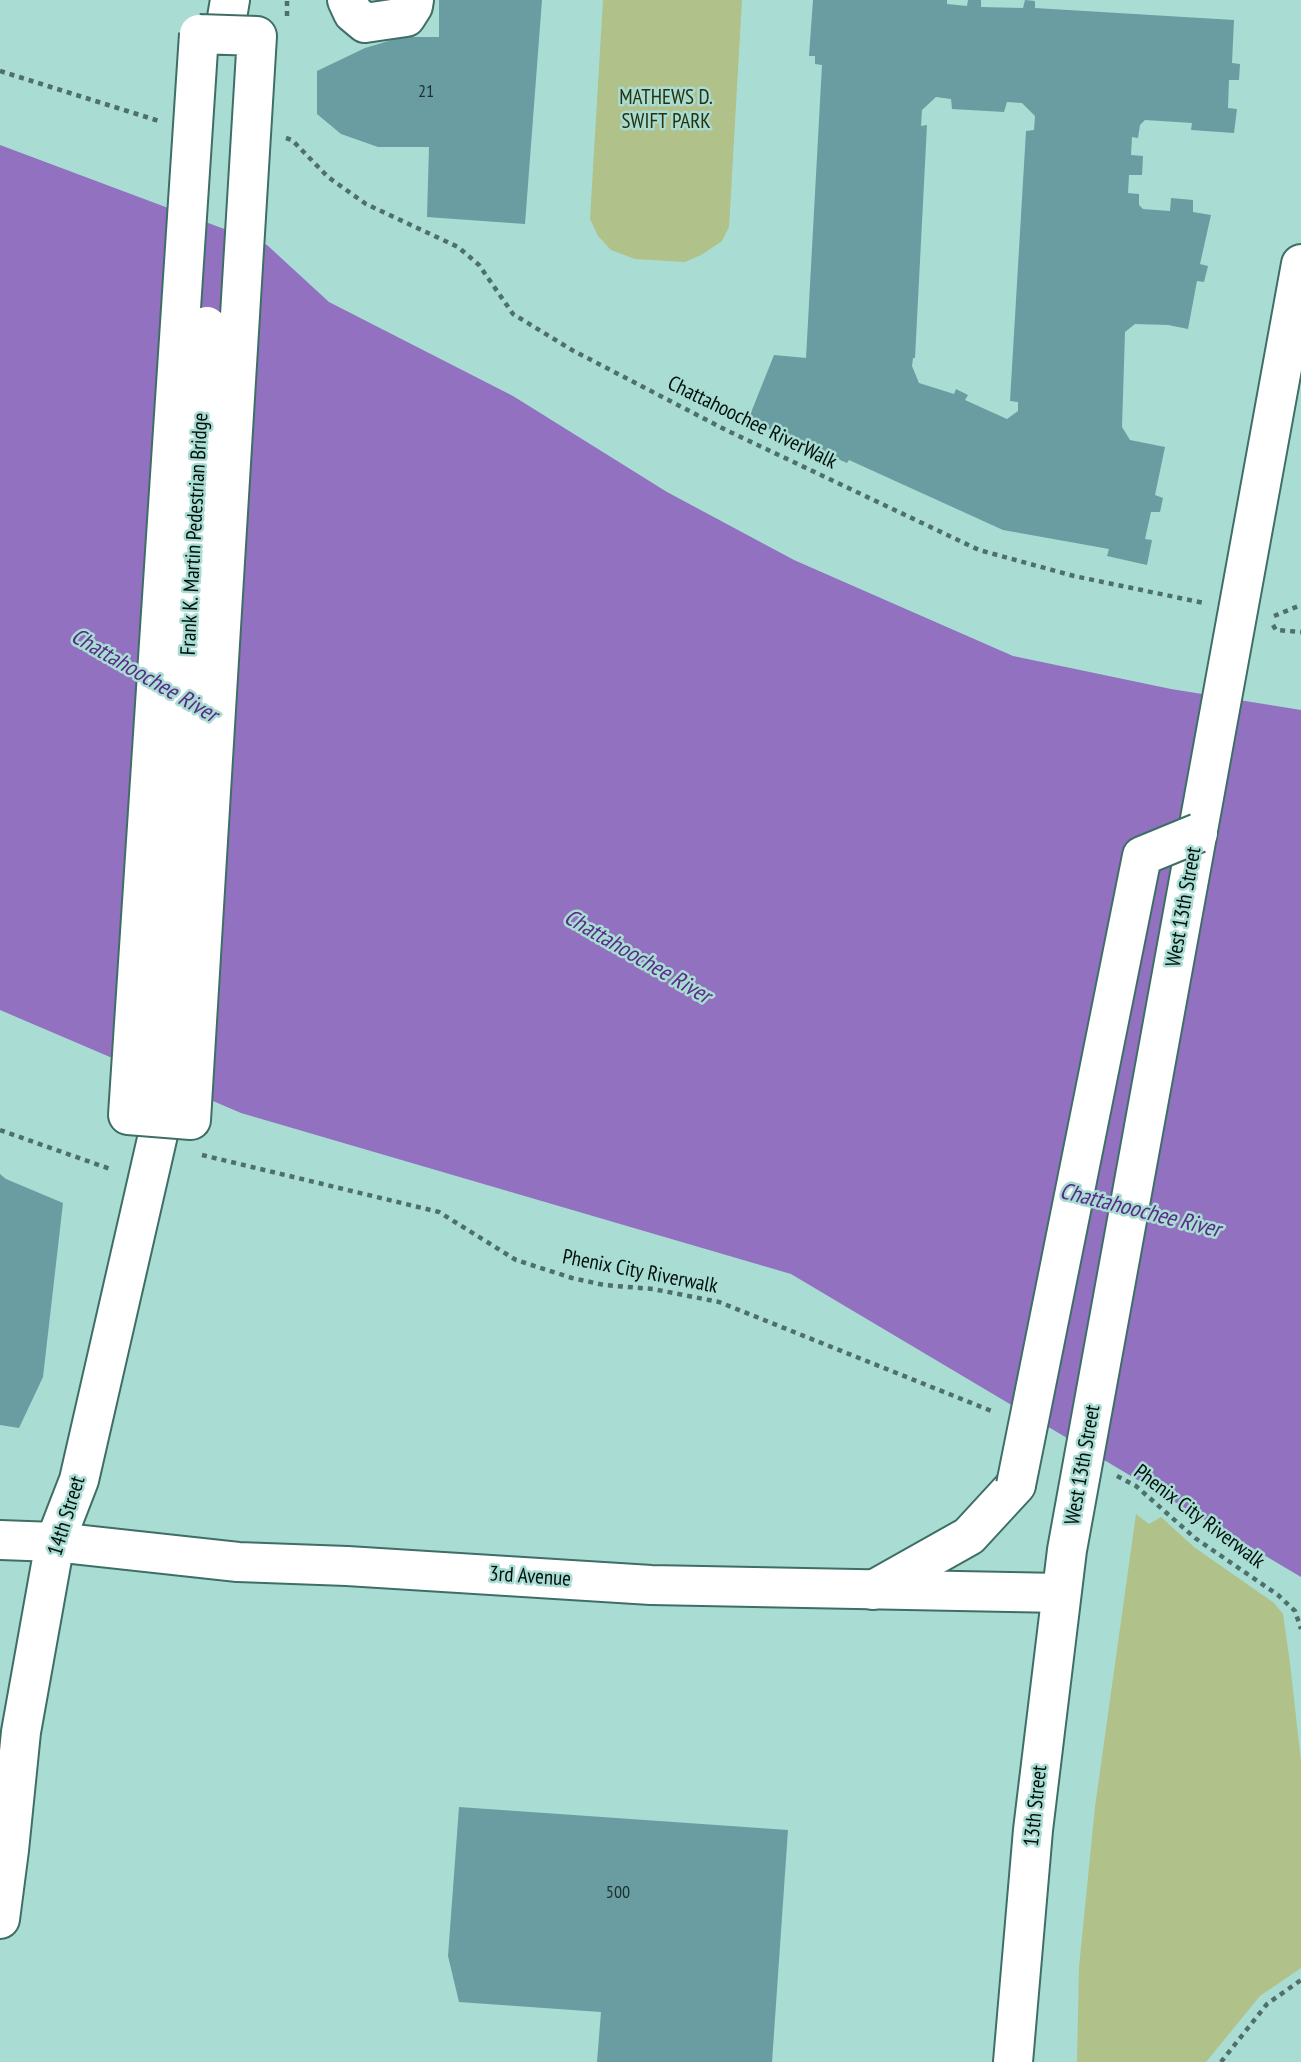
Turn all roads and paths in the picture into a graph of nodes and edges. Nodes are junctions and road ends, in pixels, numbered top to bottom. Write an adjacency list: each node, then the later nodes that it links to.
1 (347, 0): 2 (street)
2 (414, 0)
3 (227, 17): 6 (street, bridge); 6 (street, bridge); 12 (street, Frank K. Martin Pedestrian Bridge, bridge)
4 (0, 71): 5 (path)
5 (168, 124)
6 (251, 131): 8 (path, Chattahoochee RiverWalk)
7 (1301, 264): 11 (street, West 13th Street)
8 (1214, 605)
9 (1301, 605): 10 (path)
10 (1301, 632)
11 (1198, 833): 19 (street, West 13th Street); 20 (street, bridge)
12 (162, 1117): 14 (street, 14th Street)
13 (0, 1130): 14 (path)
14 (146, 1181): 15 (path, Phenix City Riverwalk); 18 (street, 14th Street)
15 (996, 1412)
16 (1113, 1474): 22 (path, Phenix City Riverwalk)
17 (0, 1540): 18 (street, 3rd Avenue)
18 (55, 1542): 20 (street, 3rd Avenue); 23 (street, 14th Street)
19 (1067, 1550): 21 (street, 13th Street)
20 (873, 1590): 21 (street, 3rd Avenue)
21 (1061, 1593): 25 (street, 13th Street)
22 (1301, 1629)
23 (0, 1919)
24 (1301, 1980): 26 (path)
25 (1013, 2062)
26 (1222, 2062)

